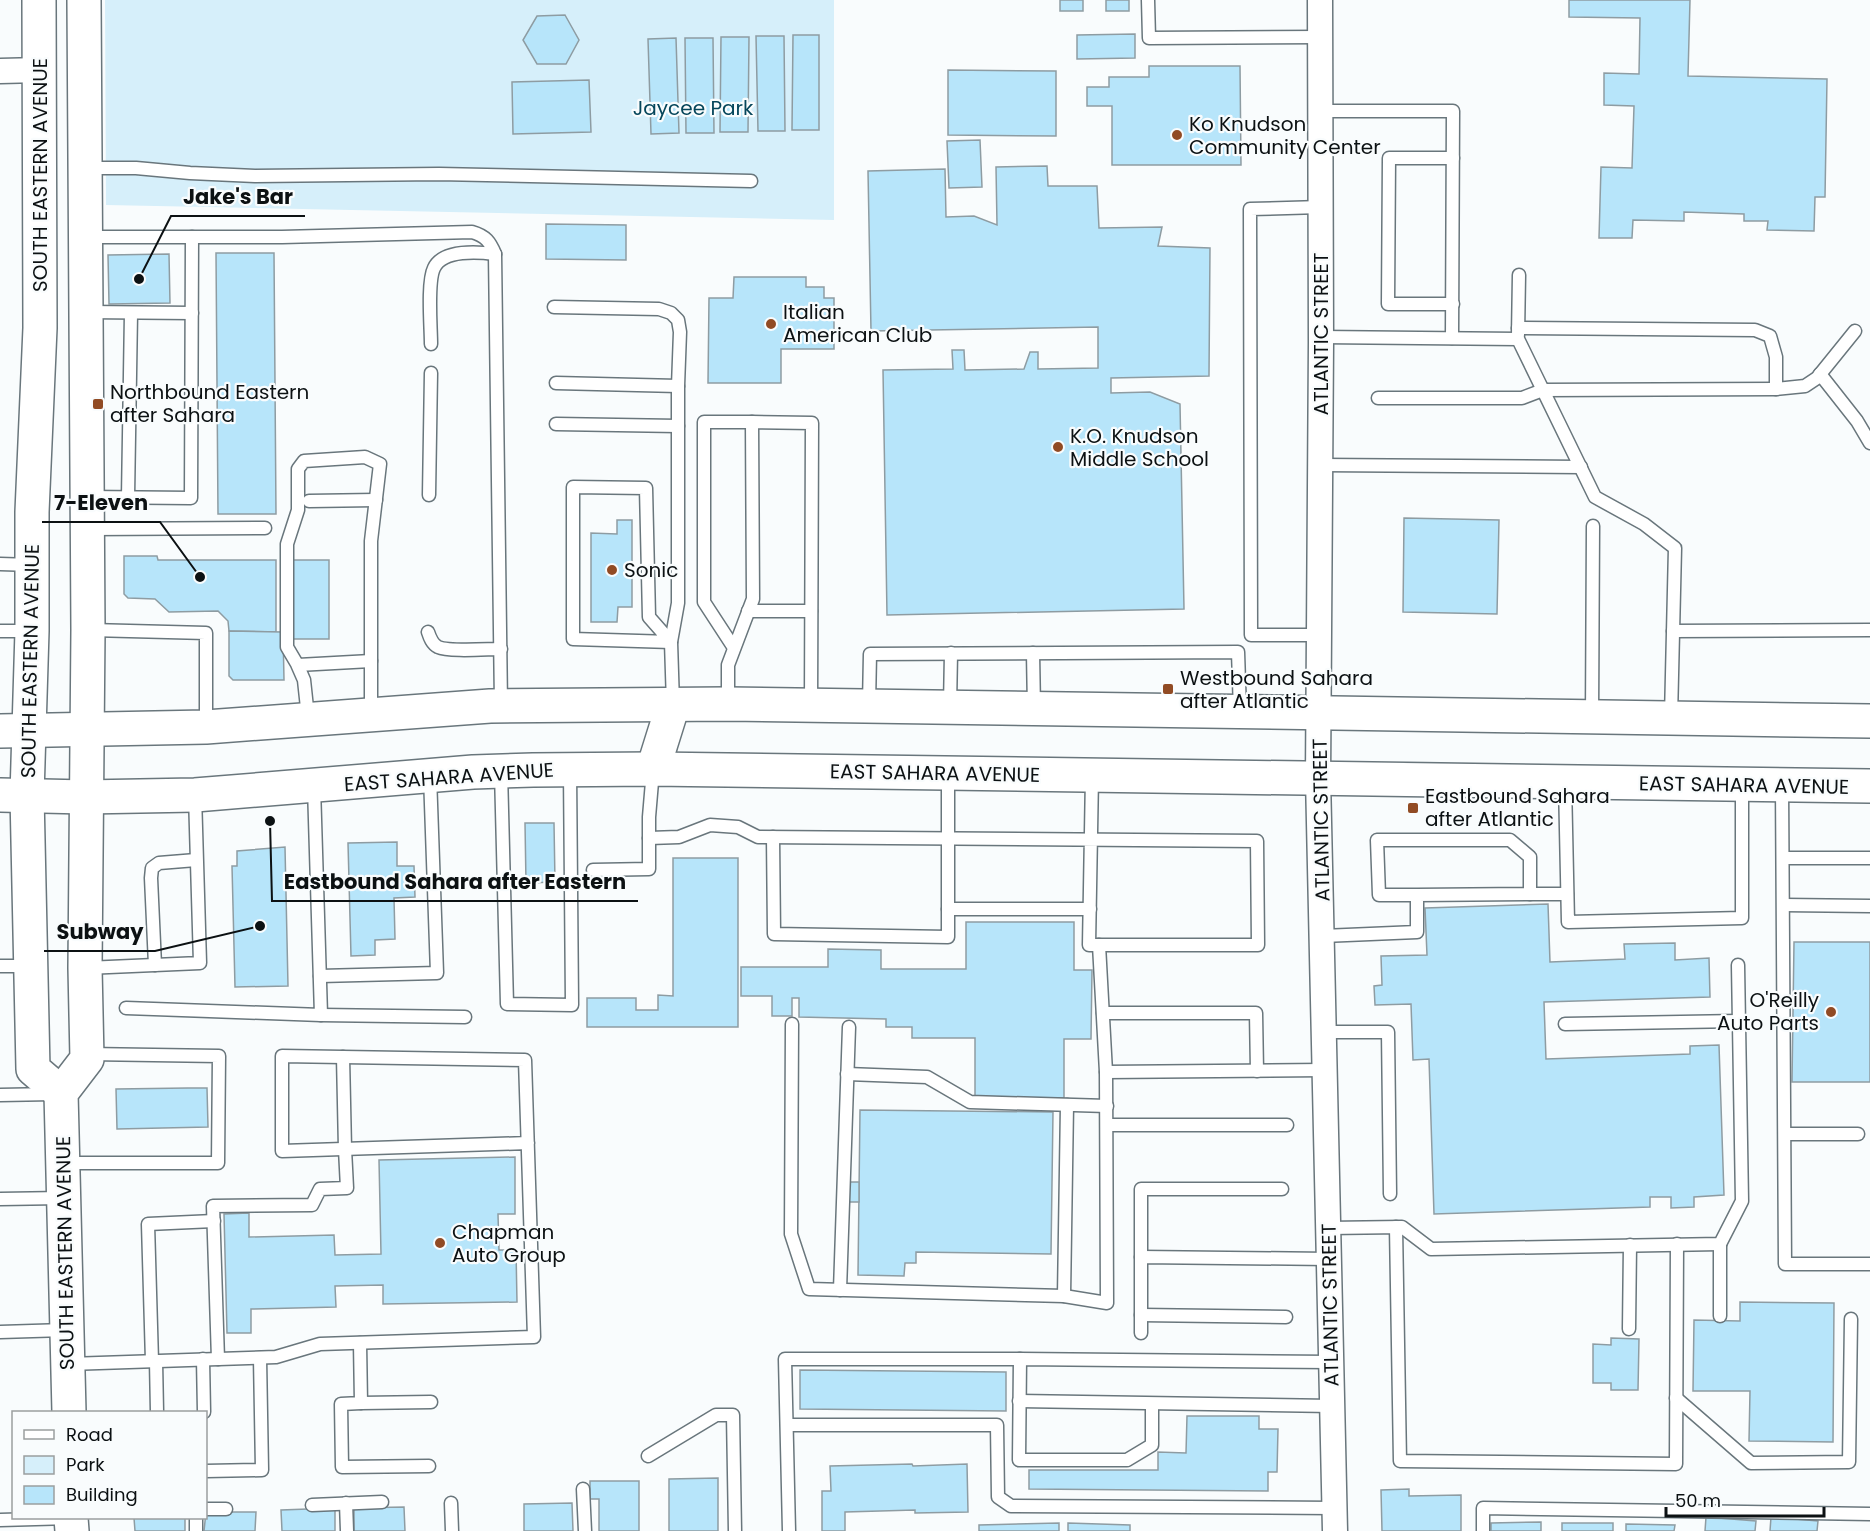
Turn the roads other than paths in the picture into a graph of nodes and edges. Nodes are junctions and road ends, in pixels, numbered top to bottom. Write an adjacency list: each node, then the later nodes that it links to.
1 (39, 0): 6 (main road, SOUTH EASTERN AVENUE)
2 (1148, 0): 5 (lane)
3 (1320, 0): 5 (street, ATLANTIC STREET)
4 (77, 4): 10 (main road)
5 (1320, 37): 8 (street, ATLANTIC STREET)
6 (39, 70): 7 (street); 13 (main road); 49 (main road, SOUTH EASTERN AVENUE)
7 (0, 71)
8 (1321, 111): 9 (lane); 12 (street, ATLANTIC STREET)
9 (1453, 158): 17 (lane); 17 (lane)
10 (85, 168): 11 (lane); 13 (main road)
11 (752, 181)
12 (1321, 207): 24 (street, ATLANTIC STREET); 57 (lane)
13 (86, 237): 14 (lane); 19 (main road)
14 (192, 237): 15 (lane); 21 (lane)
15 (495, 254): 26 (lane); 61 (lane)
16 (1519, 275): 23 (lane)
17 (1453, 304): 25 (lane)
18 (554, 308): 30 (lane)
19 (86, 312): 20 (lane); 41 (main road)
20 (131, 313): 21 (lane); 42 (lane)
21 (192, 314): 42 (lane)
22 (1855, 331): 28 (lane)
23 (1518, 334): 25 (lane); 31 (lane); 32 (lane)
24 (1321, 337): 25 (lane); 38 (street, ATLANTIC STREET)
25 (1452, 338)
26 (431, 344)
27 (430, 374): 40 (lane)
28 (1820, 374): 31 (lane); 37 (lane)
29 (556, 383): 30 (lane)
30 (678, 386): 36 (lane)
31 (1776, 389): 32 (lane)
32 (1543, 390): 33 (lane); 39 (lane)
33 (1378, 398)
34 (752, 422): 50 (lane); 51 (lane); 60 (lane)
35 (556, 424): 36 (lane)
36 (678, 426): 59 (lane)
37 (1870, 443)
38 (1321, 465): 39 (lane); 58 (street, ATLANTIC STREET)
39 (1581, 466): 53 (lane)
40 (429, 495)
41 (87, 497): 42 (lane); 47 (main road)
42 (128, 497)
43 (376, 500): 44 (lane); 65 (lane); 66 (lane)
44 (309, 501)
45 (1593, 526): 77 (lane)
46 (265, 528): 47 (lane)
47 (87, 529): 52 (main road)
48 (0, 564): 49 (lane)
49 (32, 565): 55 (main road, SOUTH EASTERN AVENUE)
50 (748, 611): 51 (lane); 60 (lane)
51 (811, 611): 69 (lane)
52 (88, 630): 81 (lane); 82 (main road)
53 (1673, 630): 54 (lane); 78 (lane)
54 (1870, 630)
55 (16, 631): 83 (main road, SOUTH EASTERN AVENUE)
56 (428, 632): 61 (lane)
57 (1251, 635): 58 (lane); 62 (lane)
58 (1320, 635): 75 (street, ATLANTIC STREET)
59 (671, 642): 59 (lane); 68 (lane)
60 (734, 648): 67 (lane)
61 (501, 650): 70 (lane)
62 (1238, 652): 64 (lane); 74 (lane)
63 (951, 653): 64 (lane); 71 (lane); 72 (lane)
64 (1033, 653): 73 (lane)
65 (371, 661): 66 (lane); 76 (lane)
66 (298, 664): 79 (lane)
67 (728, 704): 68 (main road); 69 (main road)
68 (673, 705): 70 (main road); 84 (main road)
69 (811, 705): 71 (main road)
70 (501, 706): 76 (main road)
71 (869, 706): 72 (main road)
72 (950, 707): 73 (main road)
73 (1034, 709): 74 (main road)
74 (1240, 712): 75 (main road)
75 (1320, 713): 77 (main road); 90 (street, ATLANTIC STREET)
76 (371, 714): 79 (main road)
77 (1592, 717): 78 (main road)
78 (1671, 718): 80 (main road)
79 (309, 719): 81 (main road)
80 (1870, 721)
81 (206, 727): 82 (main road)
82 (88, 731): 83 (main road); 98 (main road)
83 (14, 732): 96 (main road, SOUTH EASTERN AVENUE)
84 (653, 769): 85 (main road, EAST SAHARA AVENUE); 87 (main road, EAST SAHARA AVENUE); 100 (lane)
85 (570, 770): 86 (main road, EAST SAHARA AVENUE); 86 (lane)
86 (501, 771): 89 (main road, EAST SAHARA AVENUE)
87 (948, 774): 88 (main road, EAST SAHARA AVENUE); 101 (lane)
88 (1092, 775): 90 (main road, EAST SAHARA AVENUE); 102 (lane)
89 (430, 776): 94 (main road, EAST SAHARA AVENUE); 120 (lane)
90 (1318, 778): 91 (main road, EAST SAHARA AVENUE); 114 (street, ATLANTIC STREET)
91 (1565, 782): 92 (main road, EAST SAHARA AVENUE); 108 (lane)
92 (1742, 785): 93 (main road, EAST SAHARA AVENUE); 108 (lane)
93 (1782, 785): 95 (main road, EAST SAHARA AVENUE); 103 (lane)
94 (314, 786): 97 (main road, EAST SAHARA AVENUE); 120 (lane)
95 (1870, 786)
96 (13, 795): 98 (main road, EAST SAHARA AVENUE); 118 (main road, SOUTH EASTERN AVENUE)
97 (195, 795): 98 (main road, EAST SAHARA AVENUE); 105 (lane)
98 (85, 797): 119 (main road)
99 (773, 837): 100 (lane); 101 (lane); 112 (lane)
100 (649, 838): 106 (lane)
101 (948, 839): 102 (lane); 112 (lane)
102 (1091, 840): 113 (lane); 115 (lane)
103 (1784, 858): 104 (lane); 110 (lane)
104 (1869, 858)
105 (196, 860): 116 (lane); 116 (lane)
106 (593, 870)
107 (1530, 894): 108 (lane); 109 (lane); 109 (lane)
108 (1568, 894)
109 (1416, 895): 114 (lane)
110 (1784, 905): 111 (lane); 142 (lane)
111 (1870, 906)
112 (948, 909): 113 (lane)
113 (1090, 909): 115 (lane)
114 (1323, 936): 129 (street, ATLANTIC STREET)
115 (1099, 945): 122 (lane)
116 (155, 965): 119 (lane)
117 (1738, 965): 125 (lane)
118 (15, 966): 136 (main road, SOUTH EASTERN AVENUE)
119 (84, 968): 130 (main road)
120 (320, 976): 123 (lane)
121 (126, 1008): 123 (lane)
122 (1103, 1013): 132 (lane); 134 (lane)
123 (321, 1015): 124 (lane)
124 (465, 1017)
125 (1739, 1021): 127 (lane); 155 (lane)
126 (792, 1024): 160 (lane)
127 (1565, 1024)
128 (849, 1027): 135 (lane)
129 (1324, 1032): 133 (street, ATLANTIC STREET); 148 (lane)
130 (87, 1054): 136 (main road); 146 (lane)
131 (343, 1057): 144 (lane); 145 (lane); 145 (lane)
132 (1257, 1071): 133 (lane); 134 (lane)
133 (1325, 1071): 153 (street, ATLANTIC STREET)
134 (1106, 1072): 139 (lane)
135 (847, 1074): 138 (lane); 160 (lane)
136 (61, 1093): 137 (lane); 146 (main road, SOUTH EASTERN AVENUE)
137 (0, 1095)
138 (1067, 1105): 139 (lane); 161 (lane)
139 (1107, 1106): 140 (lane)
140 (1107, 1125): 141 (lane); 161 (lane)
141 (1287, 1125)
142 (1785, 1134): 143 (lane); 159 (lane)
143 (1858, 1134)
144 (528, 1143): 145 (lane); 170 (lane)
145 (345, 1149): 151 (lane)
146 (62, 1163): 149 (main road, SOUTH EASTERN AVENUE)
147 (1282, 1189): 157 (lane)
148 (1390, 1194)
149 (63, 1198): 150 (lane); 167 (main road, SOUTH EASTERN AVENUE)
150 (0, 1199)
151 (213, 1221): 173 (lane); 175 (lane)
152 (1396, 1227): 153 (lane); 156 (lane); 178 (lane)
153 (1329, 1228): 158 (street, ATLANTIC STREET)
154 (1677, 1244): 155 (lane); 156 (lane); 178 (lane)
155 (1720, 1244): 163 (lane)
156 (1630, 1245): 166 (lane)
157 (1141, 1257): 158 (lane); 162 (lane)
158 (1329, 1259): 176 (street, ATLANTIC STREET)
159 (1870, 1264)
160 (840, 1290): 161 (lane)
161 (1064, 1296)
162 (1141, 1315): 164 (lane); 169 (lane)
163 (1720, 1316)
164 (1286, 1317)
165 (1851, 1319): 178 (lane)
166 (1629, 1329)
167 (67, 1330): 168 (lane); 177 (main road, SOUTH EASTERN AVENUE)
168 (0, 1332)
169 (1141, 1333)
170 (360, 1343): 171 (lane); 181 (lane)
171 (260, 1358): 173 (lane); 190 (lane)
172 (203, 1359): 173 (lane); 175 (lane); 186 (lane)
173 (218, 1359)
174 (1020, 1359): 176 (lane); 179 (lane); 187 (lane)
175 (154, 1361): 177 (lane); 185 (lane)
176 (1331, 1362): 183 (street, ATLANTIC STREET)
177 (67, 1364): 184 (main road, SOUTH EASTERN AVENUE)
178 (1676, 1398)
179 (1020, 1401): 182 (lane); 182 (lane)
180 (431, 1402): 181 (lane)
181 (361, 1403): 189 (lane)
182 (1152, 1404): 183 (lane)
183 (1332, 1406): 201 (street, ATLANTIC STREET)
184 (69, 1411)
185 (157, 1411)
186 (204, 1411)
187 (787, 1425): 201 (lane); 206 (lane)
188 (648, 1456): 205 (lane)
189 (429, 1466)
190 (207, 1471)
191 (584, 1489): 204 (lane)
192 (382, 1502): 193 (lane)
193 (346, 1503): 195 (lane); 202 (lane)
194 (451, 1503): 203 (lane)
195 (312, 1505)
196 (207, 1509): 197 (lane)
197 (226, 1509)
198 (1870, 1514): 207 (lane)
199 (36, 1519): 200 (lane)
200 (0, 1520)
201 (1335, 1520)
202 (347, 1531)
203 (452, 1531)
204 (585, 1531)
205 (735, 1531)
206 (789, 1531)
207 (1483, 1531)

